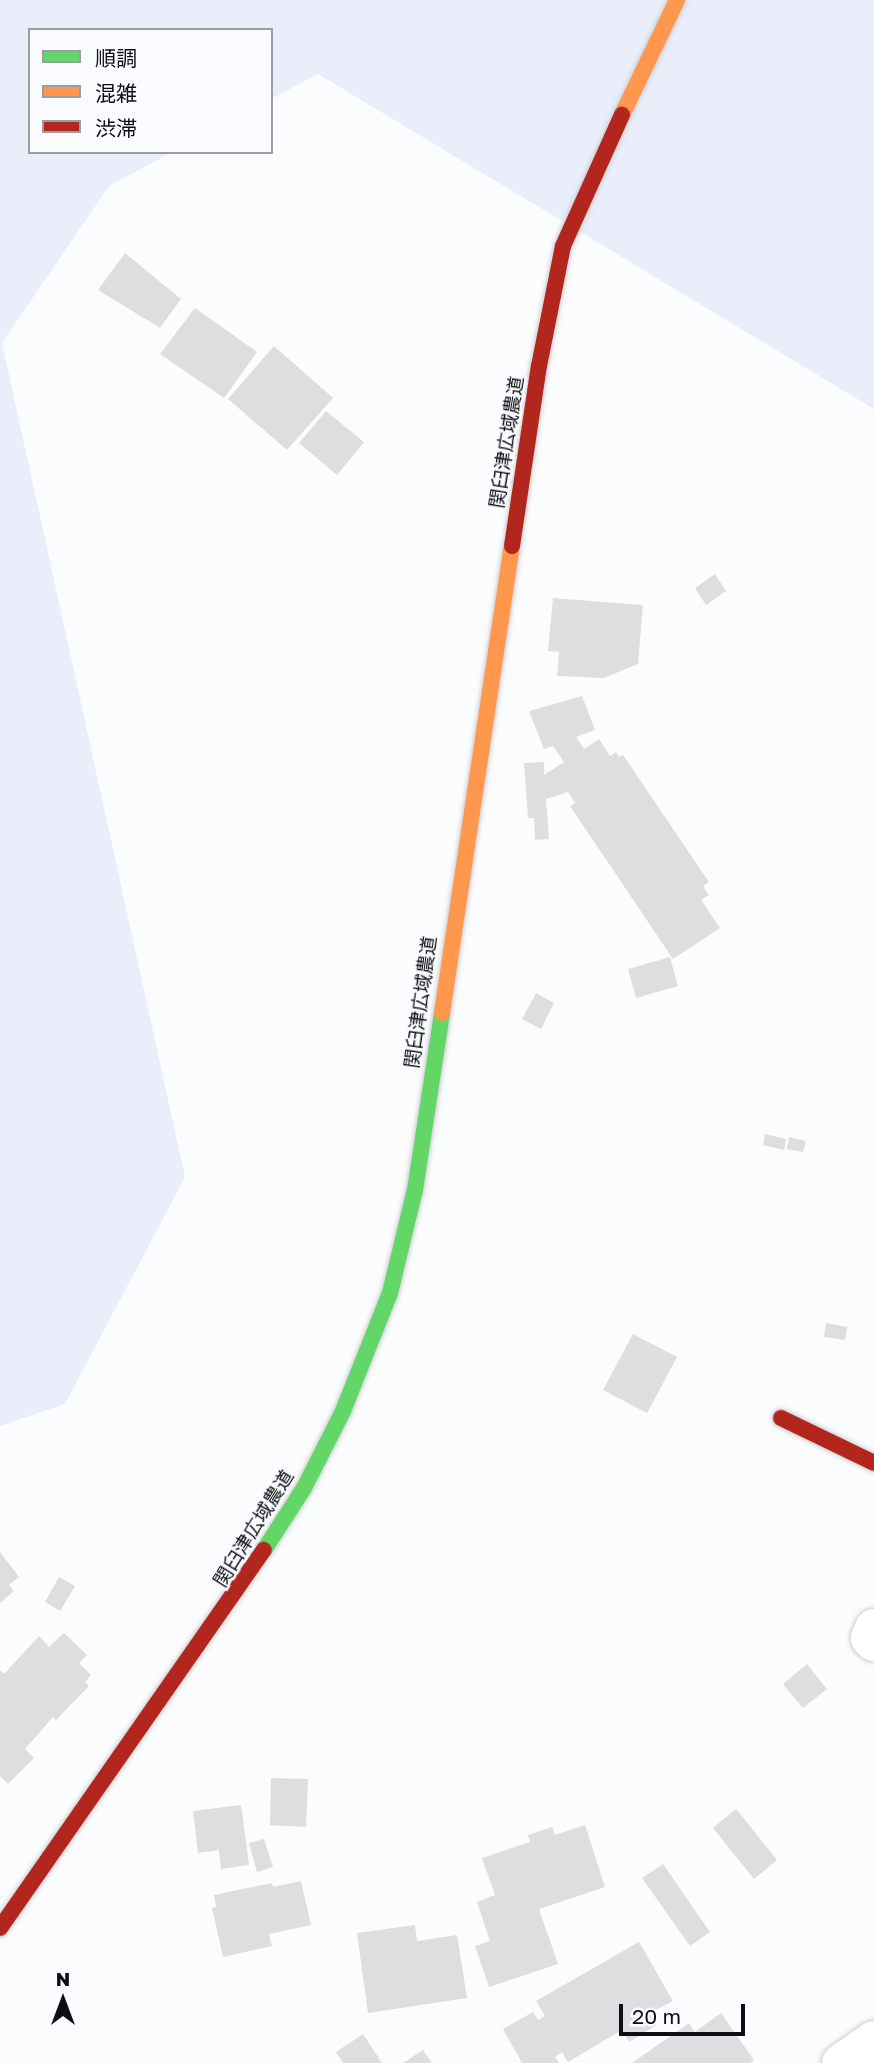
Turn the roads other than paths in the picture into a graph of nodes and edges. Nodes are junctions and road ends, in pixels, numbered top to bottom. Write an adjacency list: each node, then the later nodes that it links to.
1 (677, 0): 6 (street, 関臼津広域農道)
2 (781, 1418): 3 (street)
3 (874, 1463)
4 (874, 1628): 5 (street)
5 (874, 1642)
6 (0, 1928)
7 (874, 2040): 8 (street)
8 (841, 2063)

